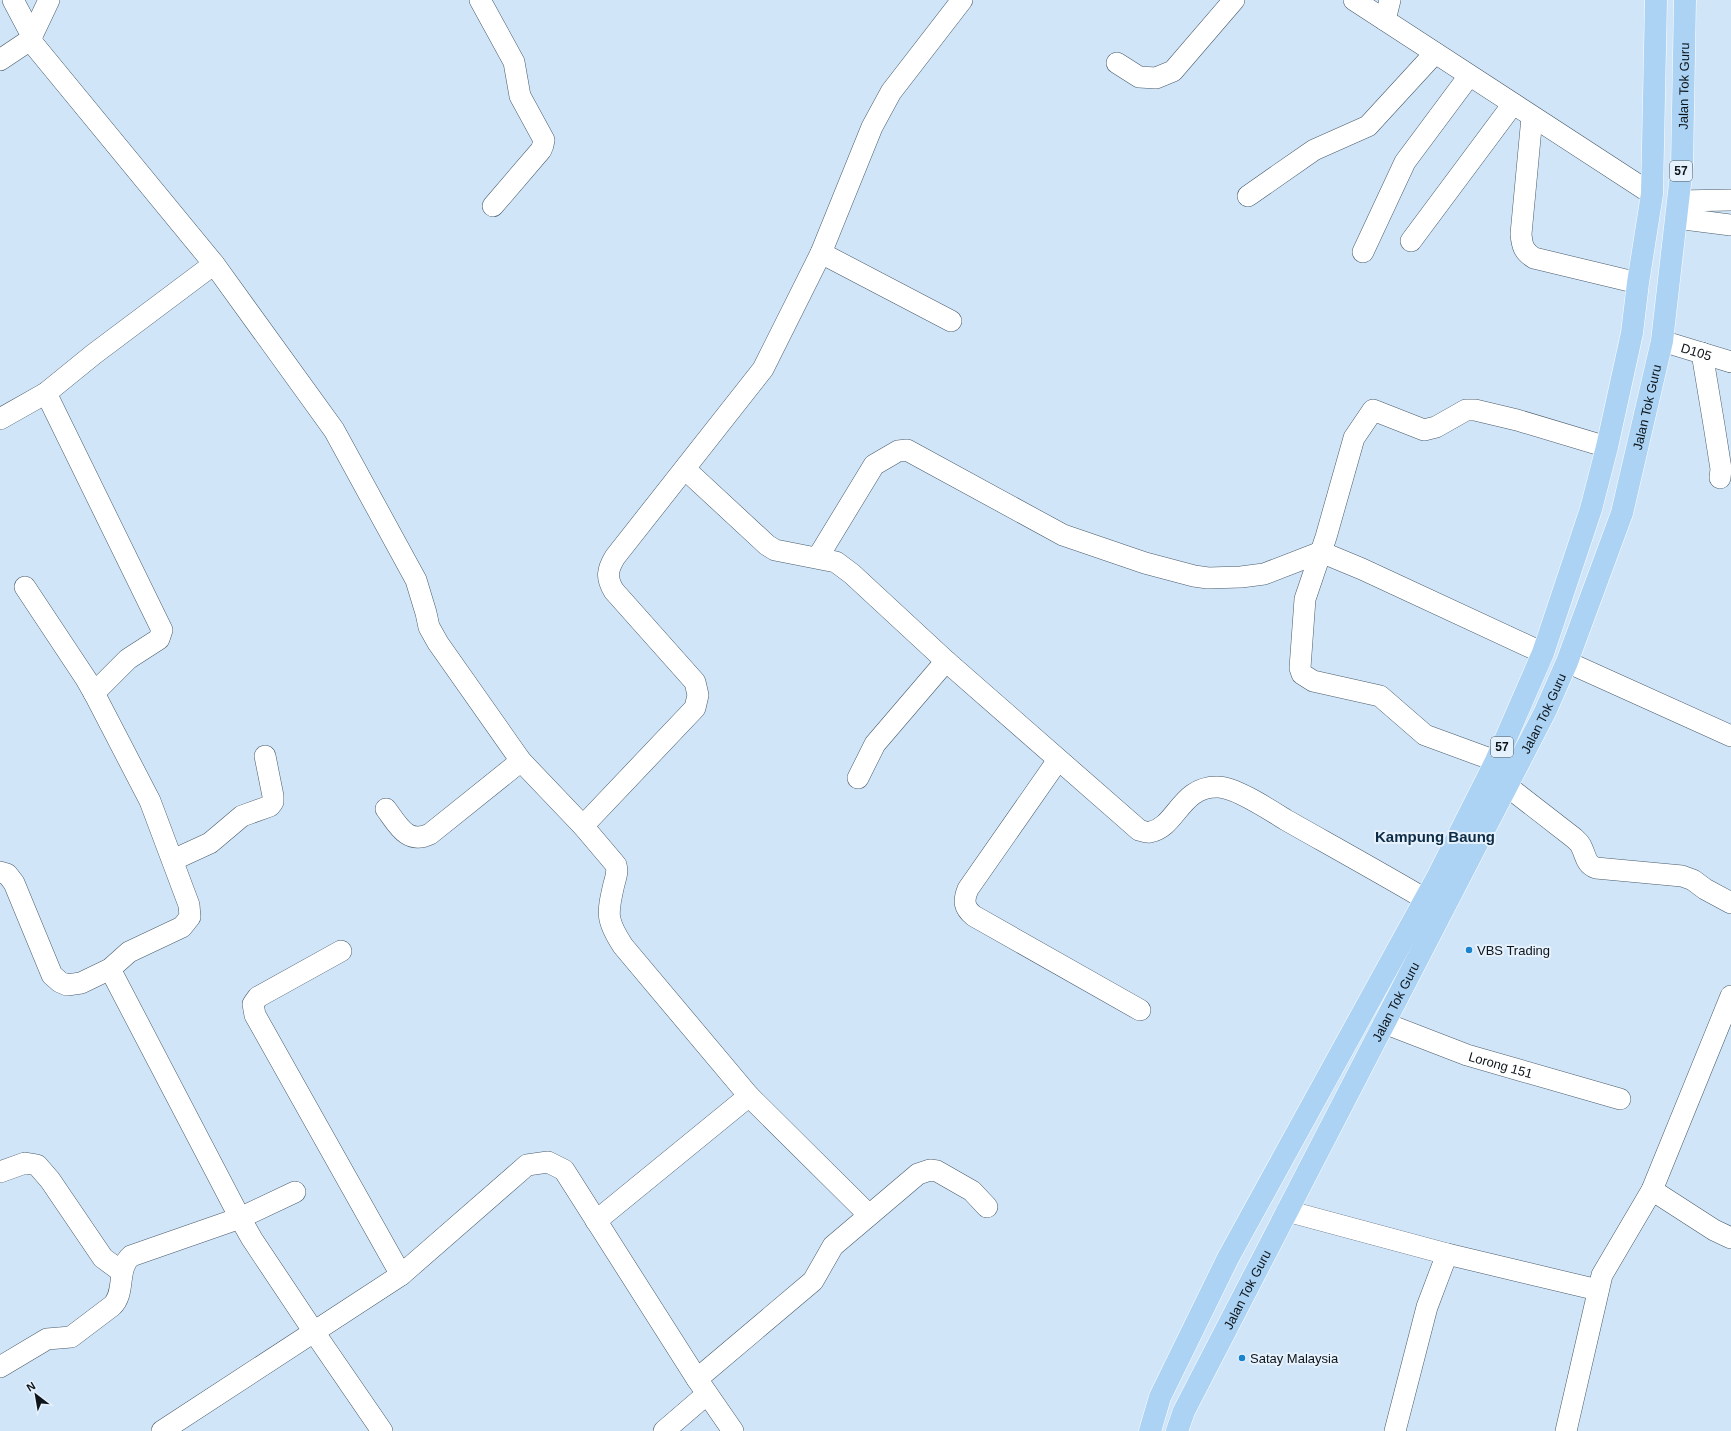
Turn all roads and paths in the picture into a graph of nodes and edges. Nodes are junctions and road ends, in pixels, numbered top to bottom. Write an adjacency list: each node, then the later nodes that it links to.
1 (13, 0): 11 (street)
2 (49, 0): 11 (street)
3 (480, 0): 23 (street)
4 (962, 0): 28 (street)
5 (1234, 0): 14 (street)
6 (1354, 0): 10 (street)
7 (1390, 0): 10 (street)
8 (1656, 0): 19 (main road, Jalan Tok Guru / 57)
9 (1685, 0): 17 (main road, Jalan Tok Guru / 57)
10 (1385, 20): 12 (street)
11 (31, 38): 13 (street); 29 (street)
12 (1435, 53): 15 (street); 21 (street)
13 (0, 60)
14 (1117, 63)
15 (1469, 76): 16 (street); 27 (street)
16 (1513, 104): 18 (street); 26 (street)
17 (1683, 106): 19 (main road); 24 (main road, Jalan Tok Guru / 57)
18 (1532, 117): 20 (street); 30 (street)
19 (1653, 151): 20 (main road, Jalan Tok Guru / 57)
20 (1652, 194): 30 (main road, Jalan Tok Guru / 57)
21 (1248, 196)
22 (1731, 200): 24 (street)
23 (492, 206)
24 (1677, 210): 25 (street); 32 (main road, Jalan Tok Guru / 57)
25 (1731, 225)
26 (1412, 241)
27 (1363, 252)
28 (821, 253): 31 (street); 38 (street)
29 (214, 264): 35 (street); 50 (street)
30 (1638, 283): 37 (main road, Jalan Tok Guru / 57)
31 (951, 321)
32 (1662, 341): 33 (street, D105); 45 (main road, Jalan Tok Guru / 57)
33 (1702, 353): 34 (street, D105); 39 (street)
34 (1731, 362)
35 (46, 393): 36 (street); 46 (street)
36 (0, 419)
37 (1607, 448): 40 (street); 43 (main road, Jalan Tok Guru / 57)
38 (685, 469): 41 (street); 55 (street)
39 (1720, 478)
40 (1321, 552): 41 (street); 43 (street); 51 (street)
41 (818, 557): 44 (street)
42 (25, 587): 46 (street)
43 (1543, 653): 51 (main road, Jalan Tok Guru / 57)
44 (946, 661): 49 (street); 52 (street)
45 (1567, 662): 47 (street); 53 (main road, Jalan Tok Guru / 57)
46 (94, 693): 56 (street)
47 (1731, 736)
48 (265, 756): 56 (street)
49 (1058, 760): 58 (street); 63 (street)
50 (521, 761): 54 (street); 55 (street)
51 (1496, 761): 58 (main road, Jalan Tok Guru / 57)
52 (858, 778)
53 (1507, 786): 59 (street); 64 (main road, Jalan Tok Guru / 57)
54 (386, 809)
55 (583, 826): 65 (street)
56 (173, 860): 61 (street)
57 (0, 872): 61 (street)
58 (1425, 899): 87 (main road, Jalan Tok Guru / 57)
59 (1731, 903)
60 (341, 951): 78 (street)
61 (110, 969): 73 (street)
62 (1731, 996): 68 (street)
63 (1140, 1010)
64 (1384, 1023): 66 (street, Lorong 151); 71 (main road, Jalan Tok Guru / 57)
65 (749, 1096): 72 (street); 74 (street)
66 (1620, 1100)
67 (0, 1172): 77 (street)
68 (1652, 1190): 75 (street); 79 (street)
69 (295, 1192): 73 (street)
70 (987, 1207): 72 (street)
71 (1287, 1211): 76 (street); 88 (main road, Jalan Tok Guru / 57)
72 (869, 1215): 82 (street)
73 (240, 1218): 77 (street); 80 (street)
74 (596, 1221): 78 (street); 82 (street)
75 (1731, 1238)
76 (1446, 1254): 79 (street); 89 (street)
77 (122, 1272): 81 (street)
78 (401, 1275): 80 (street)
79 (1598, 1290): 90 (street)
80 (314, 1332): 83 (street); 84 (street)
81 (0, 1367)
82 (702, 1387): 85 (street); 86 (street)
83 (162, 1431)
84 (382, 1431)
85 (664, 1431)
86 (733, 1431)
87 (1150, 1431)
88 (1177, 1431)
89 (1395, 1431)
90 (1566, 1431)

